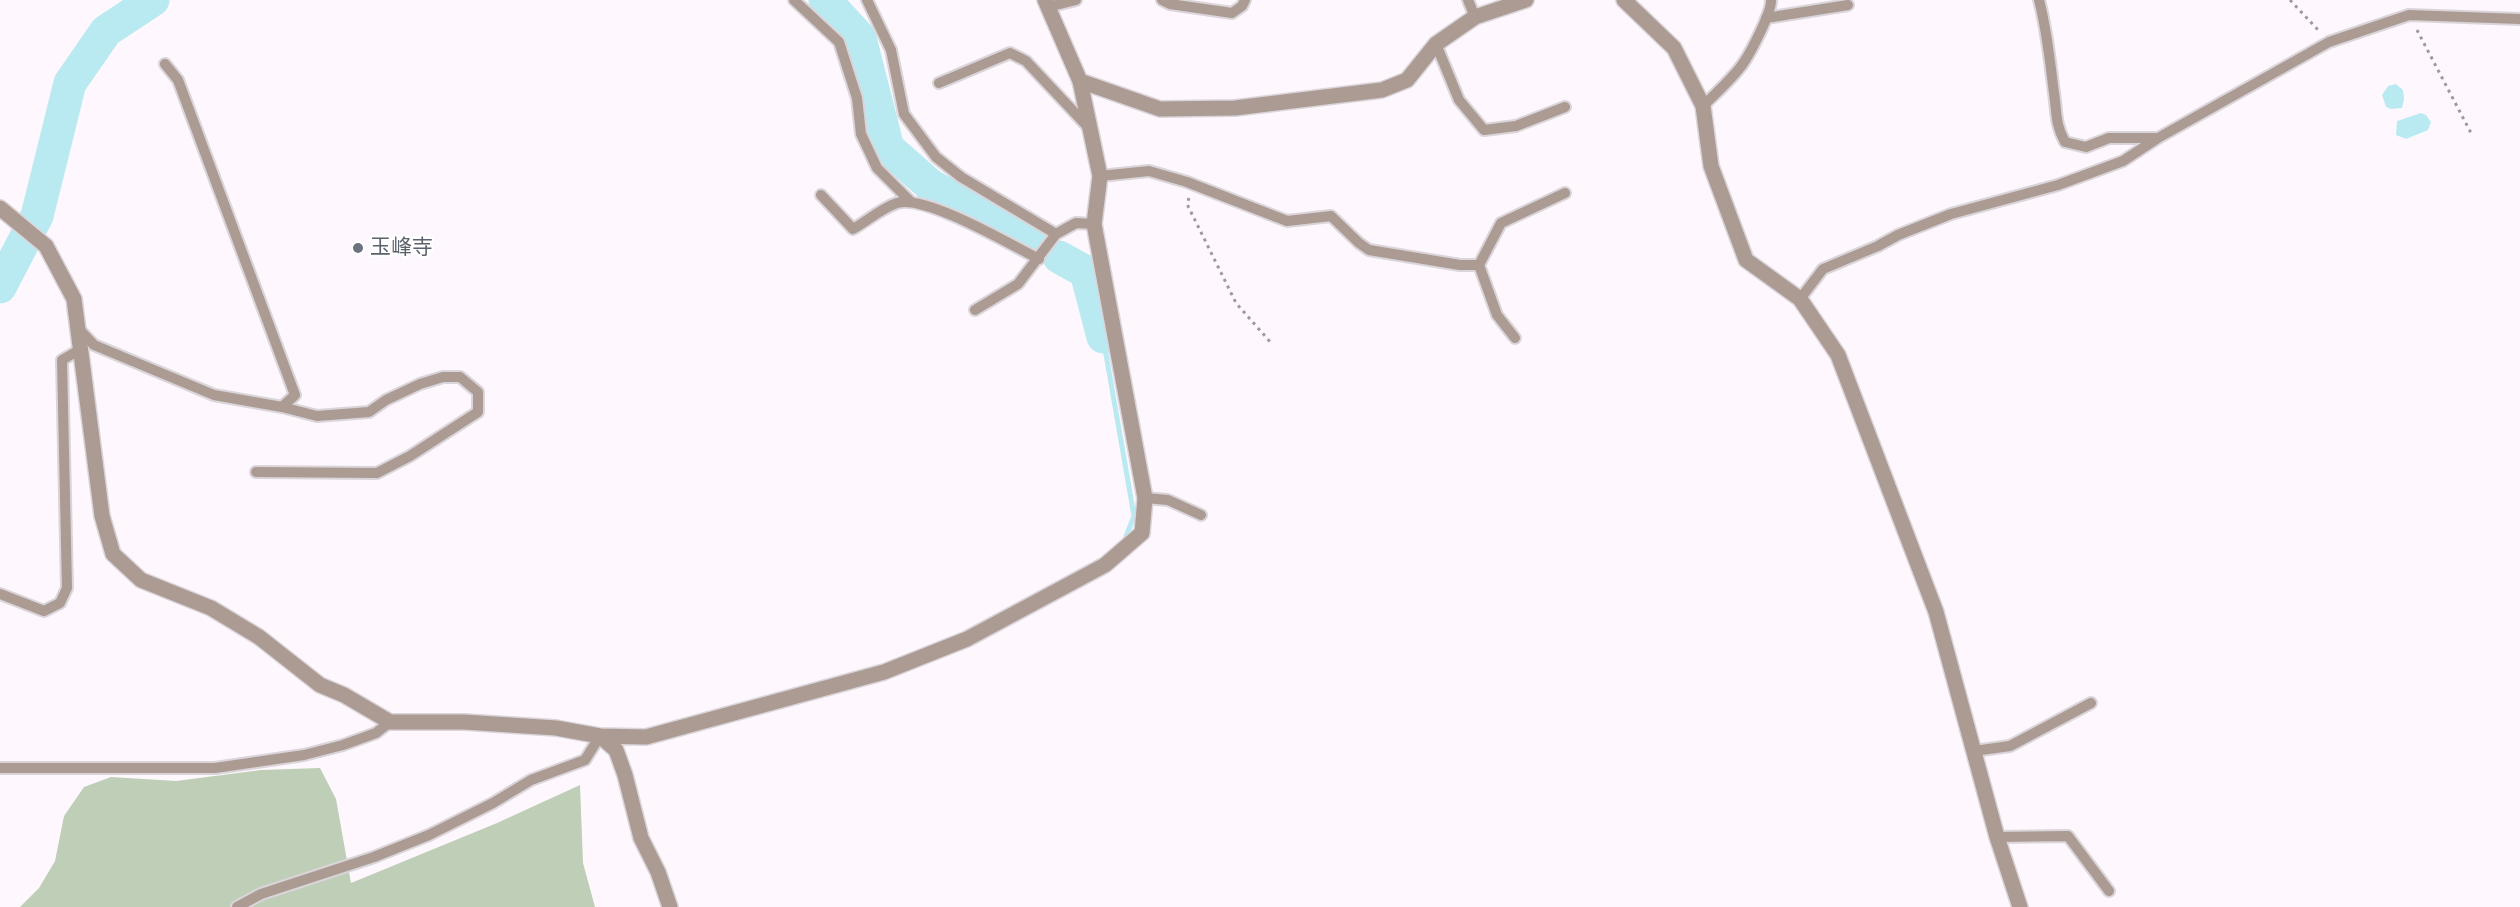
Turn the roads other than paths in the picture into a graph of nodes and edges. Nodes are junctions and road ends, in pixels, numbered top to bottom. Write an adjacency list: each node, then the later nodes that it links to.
1 (794, 0): 27 (lane)
2 (867, 0): 30 (lane)
3 (1076, 0): 11 (lane)
4 (1162, 0): 5 (lane)
5 (1245, 0)
6 (1468, 0): 13 (lane)
7 (1526, 0): 13 (street)
8 (1624, 0): 20 (street)
9 (1771, 0): 14 (lane)
10 (2038, 0): 23 (lane)
11 (1047, 3): 18 (street)
12 (1848, 5): 14 (lane)
13 (1475, 17): 16 (street)
14 (1766, 18): 20 (lane)
15 (2520, 19): 23 (lane)
16 (1436, 44): 18 (street); 21 (lane)
17 (165, 64): 38 (lane)
18 (1080, 81): 22 (street)
19 (939, 82): 22 (lane)
20 (1703, 106): 33 (street)
21 (1565, 107)
22 (1091, 131): 24 (street)
23 (2158, 138): 33 (lane)
24 (1100, 176): 29 (street); 32 (lane)
25 (1565, 193): 32 (lane)
26 (821, 195): 27 (lane)
27 (911, 202): 31 (lane)
28 (4, 212): 35 (street)
29 (1094, 224): 30 (lane); 40 (street)
30 (1056, 234): 31 (lane)
31 (1039, 259): 34 (lane)
32 (1479, 265): 36 (lane)
33 (1800, 299): 46 (street)
34 (975, 310)
35 (78, 328): 37 (street); 38 (lane)
36 (1515, 338)
37 (81, 349): 42 (lane); 44 (street)
38 (282, 407): 39 (lane)
39 (256, 472)
40 (1145, 498): 41 (lane); 45 (street)
41 (1201, 515)
42 (0, 594)
43 (2091, 703): 46 (lane)
44 (390, 722): 45 (street); 47 (lane)
45 (600, 736): 50 (lane); 51 (street)
46 (1974, 751): 48 (street)
47 (0, 768)
48 (1997, 837): 49 (lane); 52 (street)
49 (2109, 891)
50 (237, 907)
51 (670, 907)
52 (2020, 907)

